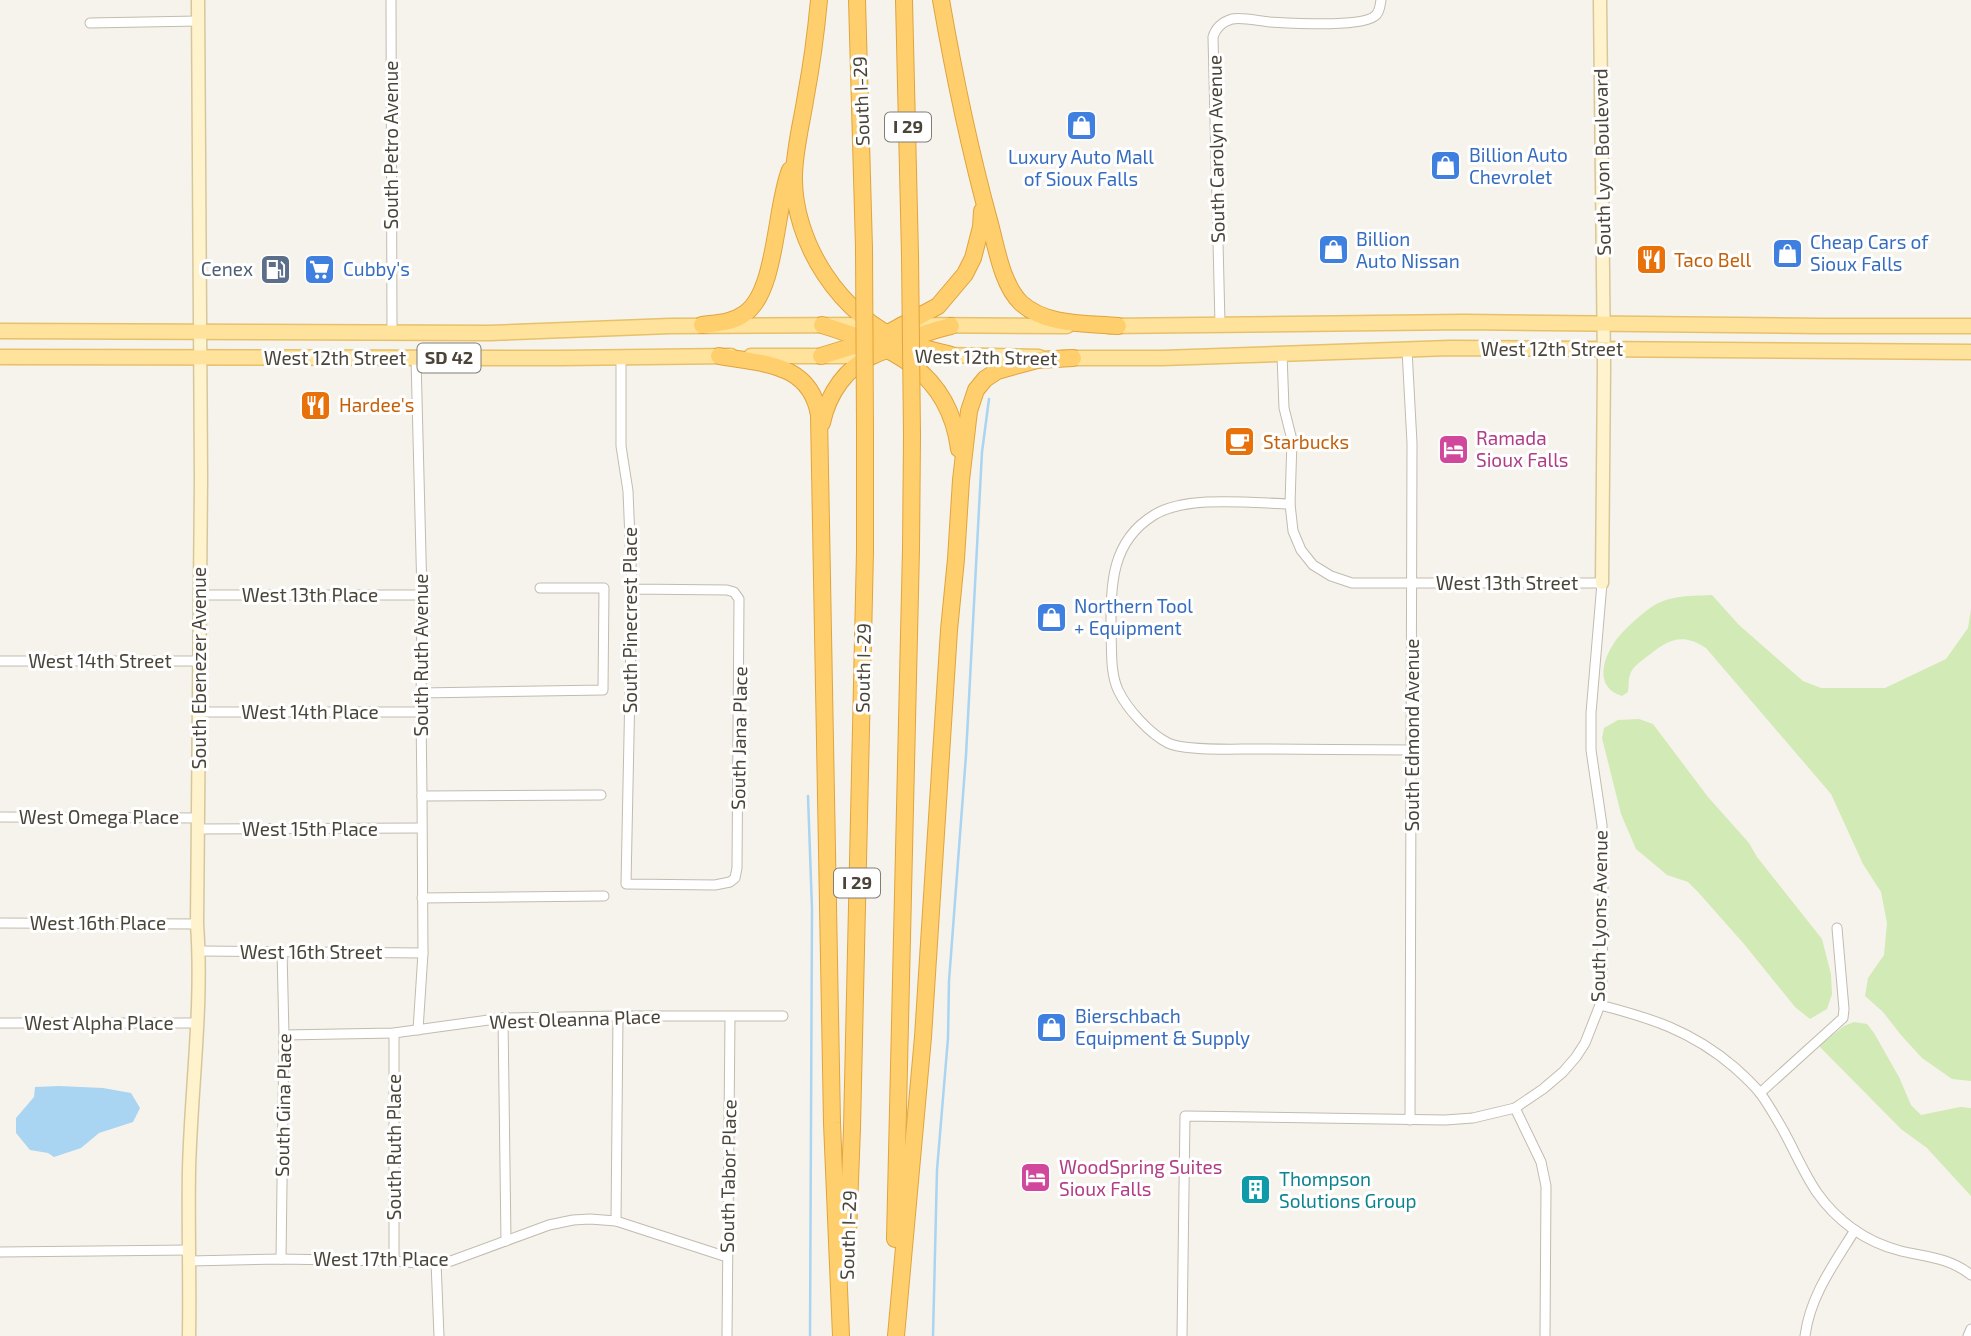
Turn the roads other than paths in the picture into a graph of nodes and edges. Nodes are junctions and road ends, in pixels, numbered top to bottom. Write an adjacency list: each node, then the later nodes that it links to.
1 (198, 0): 9 (street, South Ebenezer Avenue)
2 (391, 0): 22 (street, South Petro Avenue)
3 (819, 0): 11 (highway)
4 (857, 0): 92 (highway, South I-29 / I 29, bridge)
5 (904, 0): 93 (highway, I 29, bridge)
6 (941, 0): 12 (highway)
7 (1381, 0): 14 (street, South Carolyn Avenue)
8 (1600, 0): 13 (street, South Lyon Boulevard)
9 (198, 21): 10 (street); 21 (street, South Ebenezer Avenue)
10 (90, 23)
11 (795, 158): 15 (highway); 23 (highway)
12 (983, 198): 18 (highway); 23 (highway)
13 (1604, 323): 14 (main road, West 12th Street); 19 (main road, West 12th Street); 24 (street, South Lyon Boulevard)
14 (1220, 324): 18 (main road, West 12th Street)
15 (702, 325): 16 (main road, West 12th Street / SD 42); 22 (main road, West 12th Street / SD 42)
16 (822, 325): 23 (highway)
17 (951, 326): 18 (main road, West 12th Street); 23 (highway)
18 (1118, 326)
19 (1967, 326)
20 (0, 331): 21 (main road, West 12th Street / SD 42)
21 (200, 332): 22 (main road, West 12th Street / SD 42); 33 (street, South Ebenezer Avenue)
22 (391, 333)
23 (887, 341): 28 (highway); 30 (highway); 36 (highway); 37 (highway)
24 (1604, 349): 25 (main road, West 12th Street); 26 (main road, West 12th Street); 40 (street, South Lyons Avenue)
25 (1408, 350): 27 (main road, West 12th Street); 39 (street, South Edmond Avenue)
26 (1967, 352)
27 (1282, 354): 35 (main road, West 12th Street); 38 (street, West 13th Street)
28 (951, 355): 35 (main road, West 12th Street)
29 (719, 356): 30 (main road, West 12th Street / SD 42); 31 (main road, West 12th Street / SD 42); 36 (highway)
30 (821, 356)
31 (621, 357): 34 (main road, West 12th Street / SD 42); 42 (street, South Pinecrest Place)
32 (0, 358): 33 (main road, West 12th Street / SD 42)
33 (200, 358): 34 (main road, West 12th Street / SD 42); 44 (street, South Ebenezer Avenue)
34 (416, 358): 43 (street, South Ruth Avenue)
35 (1073, 358): 37 (highway)
36 (820, 443): 92 (highway)
37 (961, 480): 93 (highway)
38 (1290, 504): 39 (street, West 13th Street); 50 (street)
39 (1412, 583): 40 (street, West 13th Street); 50 (street, South Edmond Avenue)
40 (1602, 583): 65 (street, South Lyons Avenue)
41 (540, 588): 47 (street)
42 (632, 589): 56 (street, South Pinecrest Place); 56 (street, South Jana Place)
43 (422, 594): 44 (street, West 13th Place); 47 (street, South Ruth Avenue)
44 (199, 595): 46 (street, South Ebenezer Avenue)
45 (0, 661): 46 (street, West 14th Street)
46 (200, 661): 48 (street, South Ebenezer Avenue)
47 (421, 693): 49 (street, South Ruth Avenue)
48 (199, 712): 49 (street, West 14th Place); 54 (street, South Ebenezer Avenue)
49 (421, 712): 52 (street, South Ruth Avenue)
50 (1412, 750): 77 (street, South Edmond Avenue)
51 (601, 795): 52 (street)
52 (422, 796): 55 (street, South Ruth Avenue)
53 (0, 817): 54 (street, West Omega Place)
54 (198, 824): 55 (street, West 15th Place); 60 (street, South Ebenezer Avenue)
55 (422, 828): 58 (street, South Ruth Avenue)
56 (626, 884)
57 (604, 896): 58 (street)
58 (422, 898): 64 (street, South Ruth Avenue)
59 (0, 923): 60 (street, West 16th Place)
60 (197, 924): 62 (street, South Ebenezer Avenue)
61 (1837, 928): 75 (street)
62 (199, 951): 63 (street, West 16th Street); 71 (street, South Ebenezer Avenue)
63 (282, 951): 64 (street, West 16th Street); 74 (street, South Gina Place)
64 (423, 953): 72 (street)
65 (1600, 1005): 75 (street); 76 (street, South Lyons Avenue)
66 (618, 1016): 68 (street, West Oleanna Place); 69 (street, West Oleanna Place); 78 (street)
67 (783, 1016): 68 (street, West Oleanna Place)
68 (730, 1017): 83 (street, South Tabor Place)
69 (503, 1018): 72 (street, West Oleanna Place); 80 (street)
70 (0, 1023): 71 (street, West Alpha Place)
71 (197, 1023): 82 (street, South Ebenezer Avenue)
72 (418, 1030): 73 (street, West Oleanna Place)
73 (394, 1033): 74 (street, West Oleanna Place); 85 (street, South Ruth Place)
74 (284, 1035): 84 (street, South Gina Place)
75 (1760, 1093): 79 (street)
76 (1515, 1108): 77 (street, South Lyons Avenue); 95 (street)
77 (1410, 1121): 94 (street, South Lyons Avenue)
78 (616, 1221): 80 (street, West 17th Place); 83 (street, West 17th Place)
79 (1854, 1230): 87 (street); 96 (street)
80 (506, 1241): 86 (street, West 17th Place)
81 (0, 1252): 82 (street, West 17th Place)
82 (190, 1255): 84 (street, West 17th Place); 89 (street, South Ebenezer Avenue)
83 (727, 1257): 91 (street, South Tabor Place)
84 (281, 1259): 85 (street, West 17th Place)
85 (394, 1261): 86 (street, West 17th Place)
86 (436, 1262): 90 (street)
87 (1971, 1275)
88 (1971, 1329): 97 (street)
89 (189, 1336)
90 (439, 1336)
91 (727, 1336)
92 (842, 1336)
93 (895, 1336)
94 (1182, 1336)
95 (1545, 1336)
96 (1805, 1336)
97 (1968, 1336)

